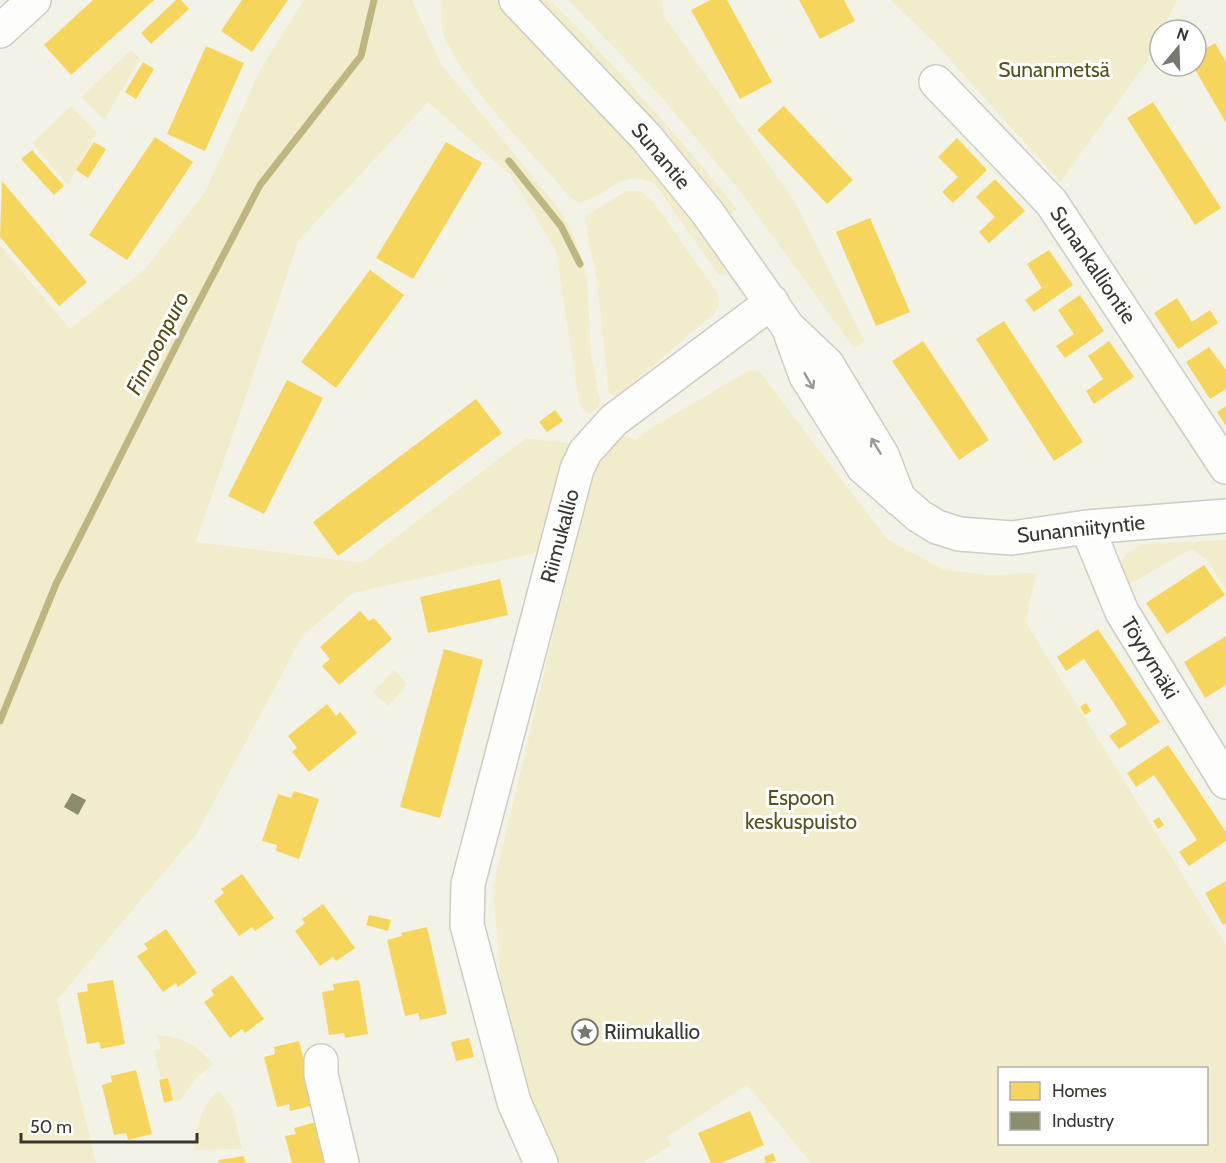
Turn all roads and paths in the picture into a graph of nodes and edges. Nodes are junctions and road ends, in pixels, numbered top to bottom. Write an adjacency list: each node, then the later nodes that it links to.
1 (34, 0): 3 (street)
2 (516, 0): 5 (street, Sunantie)
3 (0, 31)
4 (936, 82): 6 (street, Sunankalliontie)
5 (780, 315): 8 (street, Sunantie); 13 (street, Riimukallio)
6 (1226, 467)
7 (1226, 516): 9 (street, Sunanniityntie)
8 (937, 527): 9 (street, Sunanniityntie)
9 (1087, 527): 10 (street, Töyrymäki)
10 (1226, 782)
11 (321, 1061): 12 (street)
12 (342, 1163)
13 (541, 1163)

